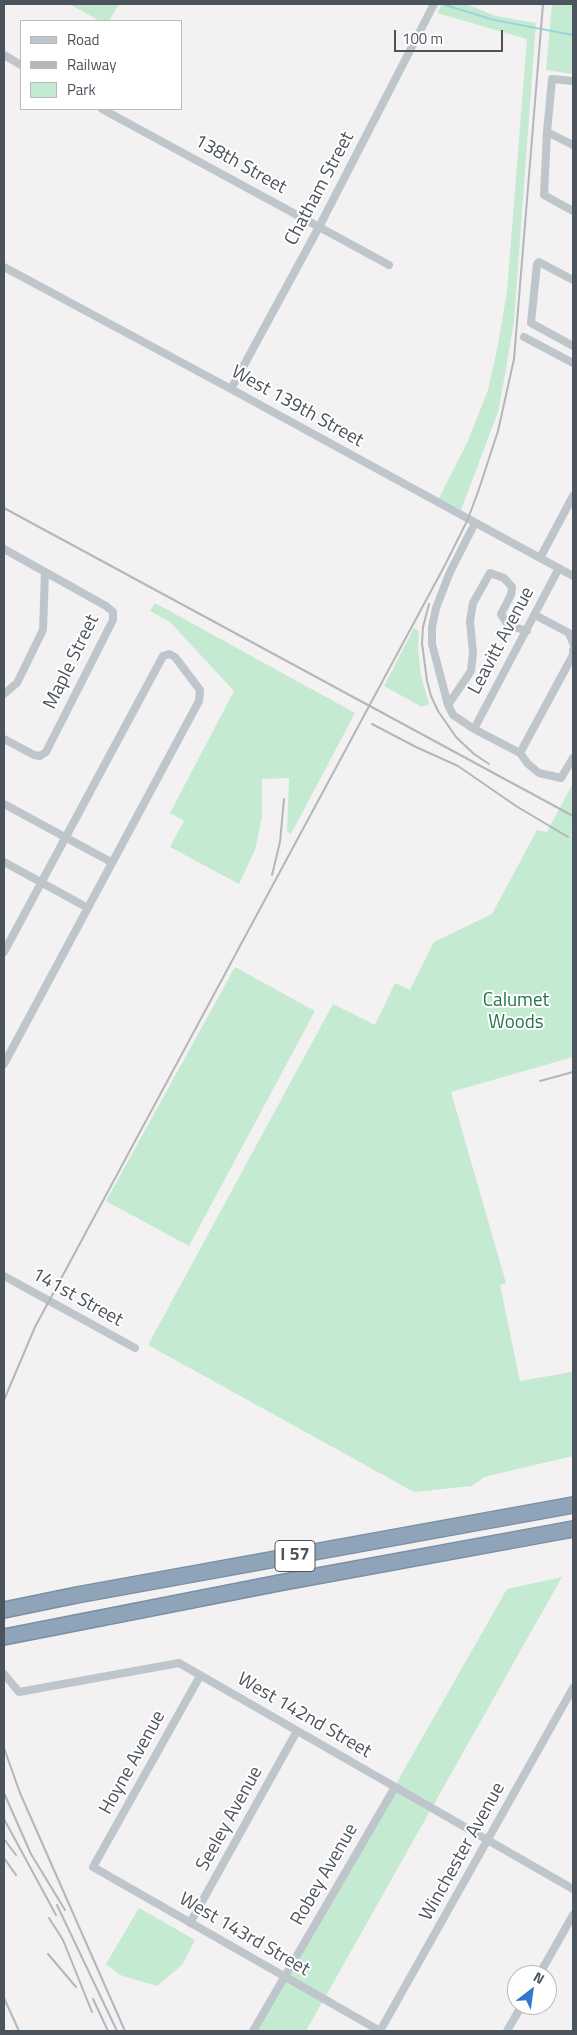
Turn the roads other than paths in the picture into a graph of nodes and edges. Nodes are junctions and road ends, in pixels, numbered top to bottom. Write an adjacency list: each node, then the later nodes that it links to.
1 (434, 4): 9 (street, Chatham Street)
2 (4, 55): 3 (street)
3 (20, 63)
4 (573, 81): 6 (street)
5 (104, 110): 9 (street, 138th Street)
6 (547, 132): 7 (street); 8 (street)
7 (573, 145)
8 (573, 211)
9 (319, 227): 10 (street, 138th Street); 16 (street, Chatham Street)
10 (389, 265)
11 (4, 267): 16 (street, West 139th Street)
12 (573, 280): 14 (street)
13 (524, 336): 15 (street)
14 (573, 346)
15 (573, 363)
16 (231, 389): 18 (street, West 139th Street)
17 (573, 496): 20 (street)
18 (475, 523): 20 (street, West 139th Street); 29 (street)
19 (4, 549): 22 (street, Maple Street)
20 (540, 558): 21 (street, West 139th Street)
21 (559, 568): 23 (street, West 139th Street); 24 (street, Leavitt Avenue)
22 (46, 572): 28 (street); 31 (street, Maple Street)
23 (573, 576)
24 (535, 615): 25 (street, Leavitt Avenue); 26 (street)
25 (527, 631): 29 (street); 30 (street, Leavitt Avenue)
26 (573, 643)
27 (573, 650): 32 (street)
28 (4, 694)
29 (448, 705): 30 (street)
30 (474, 729): 32 (street)
31 (4, 738)
32 (520, 753): 33 (street)
33 (573, 758)
34 (4, 804): 35 (street)
35 (66, 838): 37 (street); 37 (street); 38 (street)
36 (4, 862): 38 (street)
37 (111, 862): 39 (street)
38 (42, 882): 39 (street); 40 (street)
39 (88, 908): 41 (street)
40 (4, 952)
41 (4, 1064)
42 (4, 1276): 43 (street, 141st Street)
43 (135, 1348)
44 (573, 1505): 46 (highway, I 57)
45 (573, 1529): 47 (highway, I 57)
46 (11, 1608)
47 (4, 1637)
48 (4, 1674): 49 (street, West 142nd Street)
49 (200, 1676): 51 (street, West 142nd Street); 54 (street, Hoyne Avenue)
50 (573, 1688): 53 (street, Winchester Avenue)
51 (297, 1731): 52 (street, West 142nd Street); 57 (street, Seeley Avenue)
52 (395, 1787): 53 (street, West 142nd Street); 59 (street, Robey Avenue)
53 (489, 1841): 55 (street, West 142nd Street); 62 (street, Winchester Avenue)
54 (93, 1867): 57 (street, West 143rd Street)
55 (573, 1889)
56 (573, 1915): 58 (street)
57 (190, 1923): 59 (street, West 143rd Street)
58 (545, 1965)
59 (284, 1977): 61 (street, Robey Avenue); 62 (street, West 143rd Street)
60 (516, 2015): 63 (street)
61 (253, 2031)
62 (380, 2031)
63 (507, 2031)

